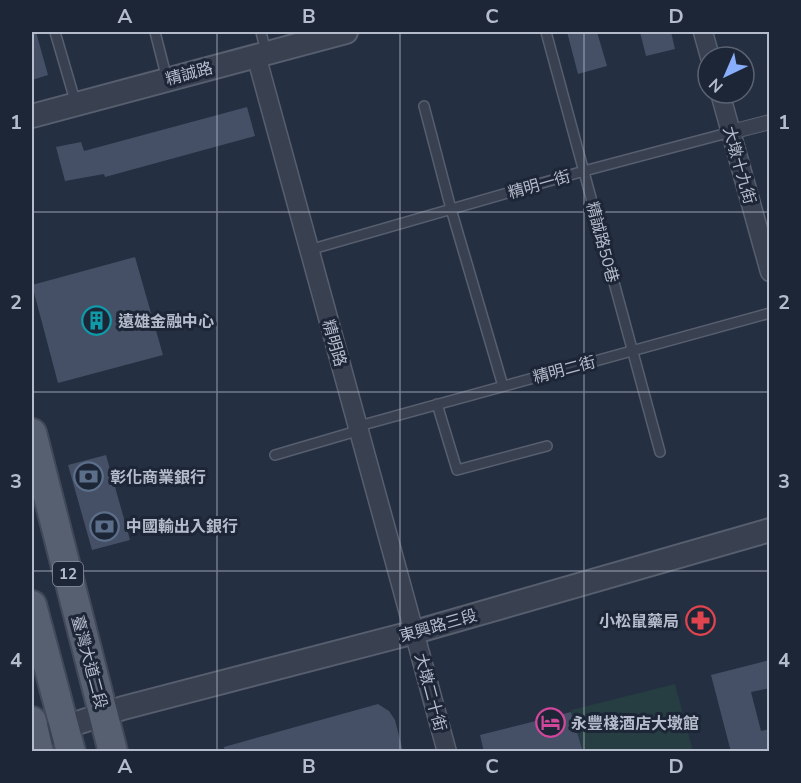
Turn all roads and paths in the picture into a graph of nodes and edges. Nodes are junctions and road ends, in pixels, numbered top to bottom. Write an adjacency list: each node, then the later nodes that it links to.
1 (55, 32): 7 (lane)
2 (155, 32): 6 (lane)
3 (346, 32): 5 (street, 精誠路)
4 (546, 32): 13 (lane, 精誠路50巷)
5 (261, 46): 6 (street, 精誠路); 15 (street, 精明路)
6 (167, 79): 7 (street, 精誠路)
7 (76, 104): 10 (street, 精誠路)
8 (723, 105): 12 (street, 大墩十九街)
9 (424, 106): 14 (lane)
10 (32, 116)
11 (770, 122): 12 (street, 精明一街)
12 (731, 132): 13 (lane, 精明一街); 16 (street, 大墩十九街)
13 (584, 171): 14 (lane, 精明一街); 18 (lane, 精誠路50巷)
14 (451, 209): 15 (lane, 精明一街); 19 (lane)
15 (309, 250): 21 (street, 精明路)
16 (770, 272)
17 (770, 313): 18 (lane, 精明二街)
18 (632, 351): 19 (lane, 精明二街); 24 (lane, 精誠路50巷)
19 (503, 386): 20 (lane, 精明二街)
20 (437, 404): 21 (lane, 精明二街); 23 (lane)
21 (359, 426): 25 (lane, 精明二街); 28 (street, 精明路)
22 (32, 433): 29 (main road, 臺灣大道二段 / 12)
23 (547, 446)
24 (660, 452)
25 (275, 456)
26 (770, 530): 28 (street, 東興路三段)
27 (32, 604): 31 (main road)
28 (415, 632): 29 (street, 東興路三段); 33 (street, 大墩二十街)
29 (104, 714): 31 (street, 東興路三段); 32 (main road, 臺灣大道二段 / 12)
30 (34, 738): 31 (street, 東興路三段)
31 (68, 739)
32 (113, 752)
33 (447, 752)

